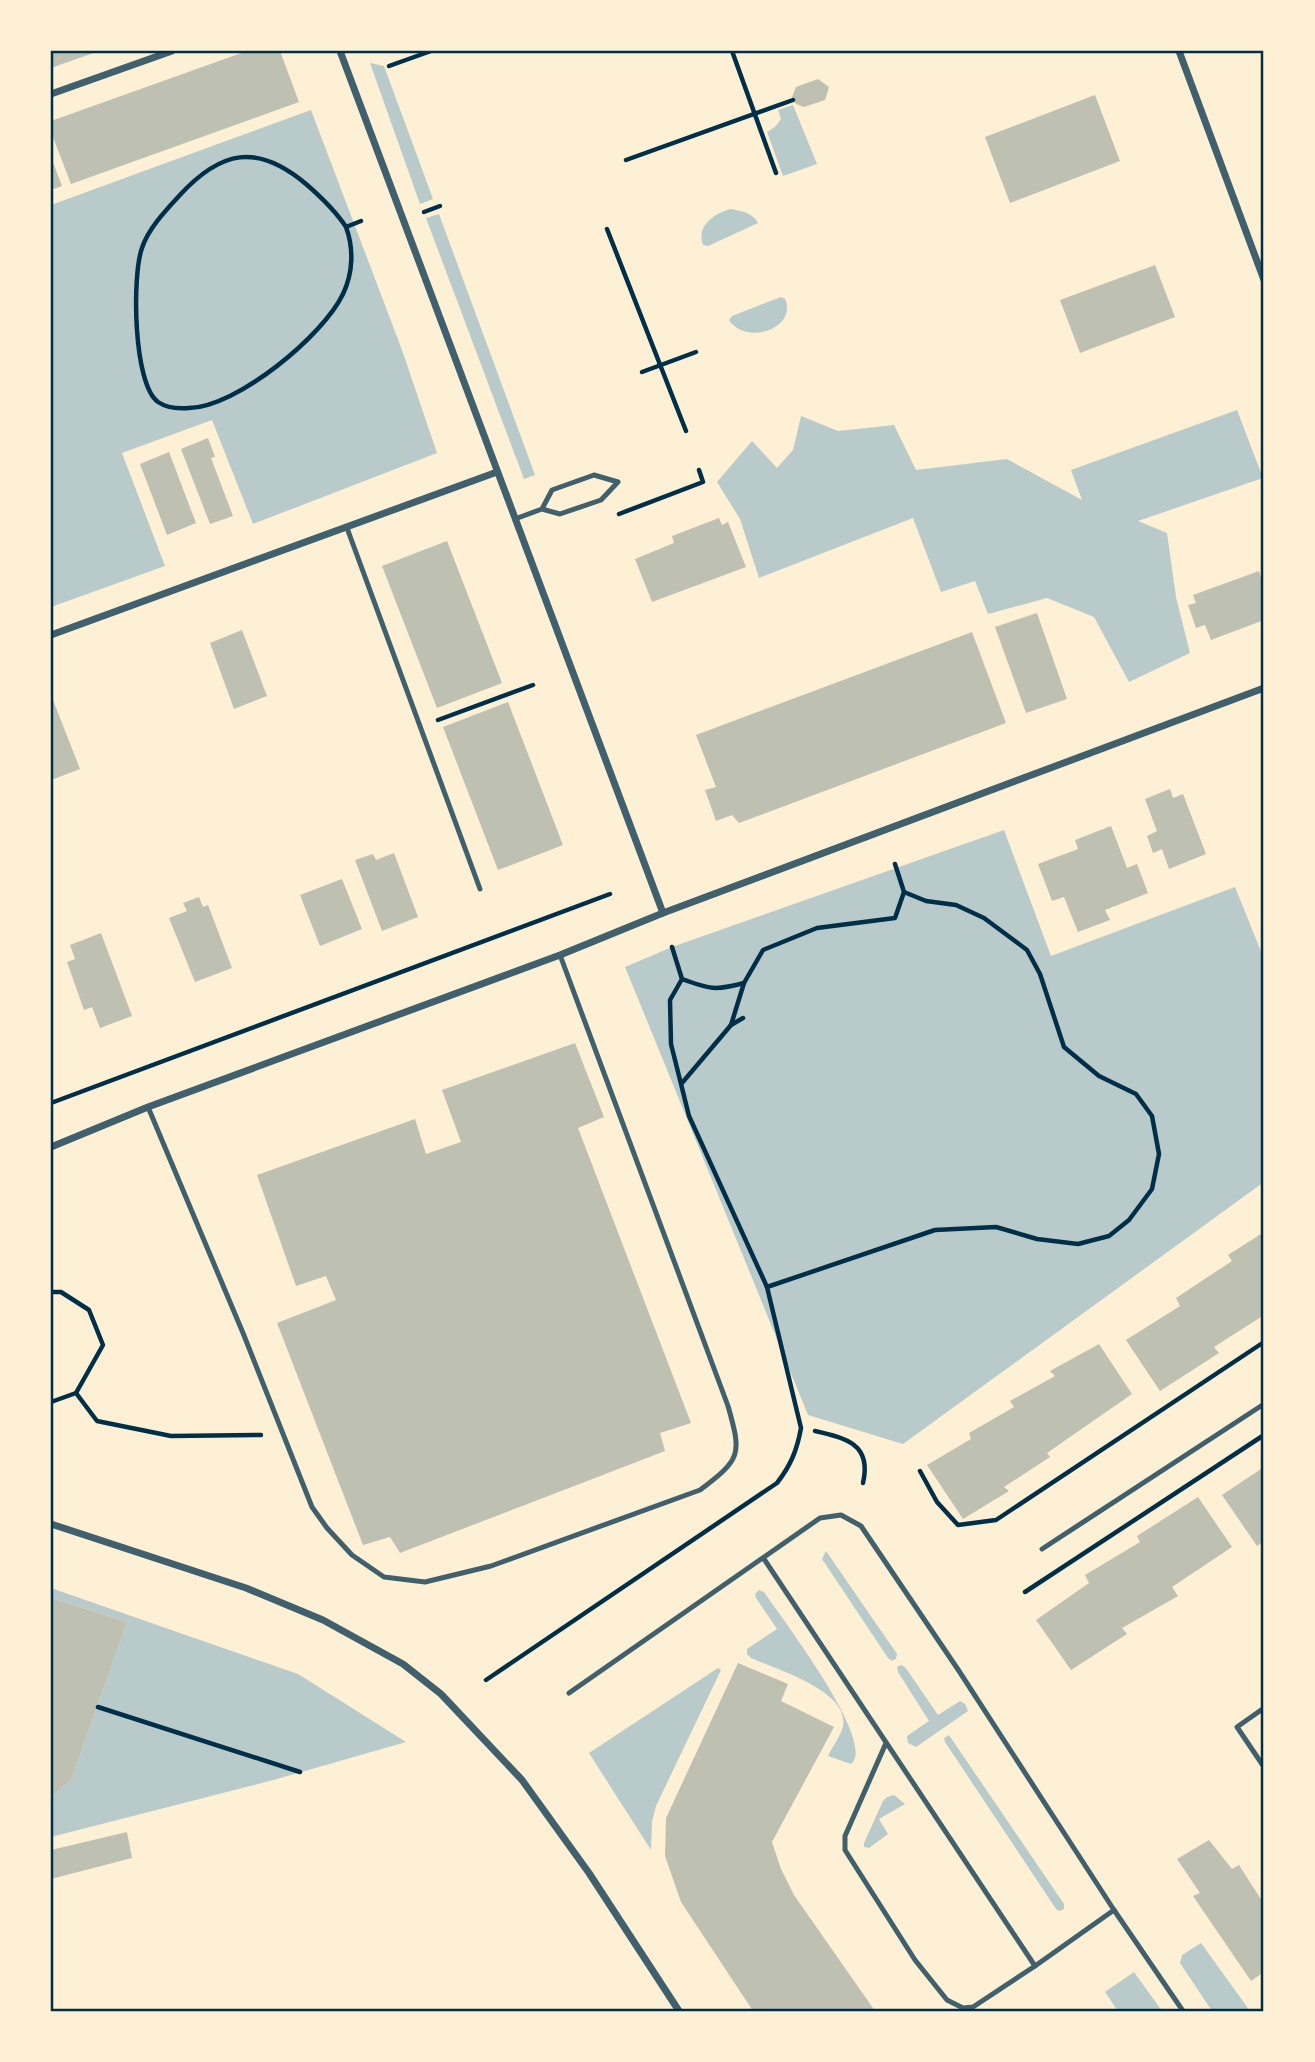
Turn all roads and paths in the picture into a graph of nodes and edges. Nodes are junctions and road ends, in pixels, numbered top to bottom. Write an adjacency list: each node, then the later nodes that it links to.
1 (172, 51): 7 (street)
2 (340, 51): 23 (street)
3 (431, 51): 6 (path)
4 (732, 51): 9 (path)
5 (1179, 51): 17 (street)
6 (388, 66)
7 (51, 94)
8 (793, 100): 9 (path)
9 (754, 114): 10 (path); 11 (path)
10 (626, 160)
11 (776, 173)
12 (440, 206): 13 (path)
13 (424, 212)
14 (361, 221): 15 (path)
15 (346, 227): 15 (path)
16 (607, 229): 19 (path)
17 (1264, 280)
18 (696, 352): 19 (path)
19 (660, 365): 20 (path); 21 (path)
20 (642, 372)
21 (685, 431)
22 (699, 470): 25 (path)
23 (497, 472): 26 (street); 27 (street)
24 (542, 509): 24 (lane); 26 (lane)
25 (614, 516)
26 (515, 519): 36 (street)
27 (347, 528): 28 (street); 33 (lane)
28 (51, 635)
29 (533, 685): 31 (path)
30 (1264, 688): 36 (street)
31 (434, 721)
32 (895, 864): 34 (path)
33 (480, 889)
34 (904, 892): 39 (path); 46 (path)
35 (610, 894): 43 (path)
36 (663, 913): 37 (street)
37 (560, 955): 44 (street); 53 (lane)
38 (682, 979): 39 (path)
39 (744, 983): 41 (path)
40 (743, 1018): 41 (path)
41 (731, 1025): 42 (path)
42 (681, 1083)
43 (51, 1103)
44 (148, 1107): 45 (street); 53 (lane)
45 (51, 1147)
46 (766, 1287)
47 (51, 1292): 49 (path)
48 (1264, 1342): 55 (path)
49 (76, 1393): 50 (path); 53 (path)
50 (51, 1402)
51 (1264, 1405): 58 (lane)
52 (815, 1432): 56 (path)
53 (283, 1434)
54 (1264, 1434): 60 (path)
55 (919, 1471)
56 (863, 1483)
57 (51, 1524): 69 (street)
58 (1042, 1549)
59 (764, 1559): 61 (lane); 64 (lane); 67 (lane)
60 (1025, 1592)
61 (569, 1693)
62 (98, 1707): 66 (path)
63 (1264, 1708): 65 (lane)
64 (886, 1743): 68 (lane); 68 (lane)
65 (1264, 1766)
66 (300, 1772)
67 (1114, 1910): 68 (lane); 70 (lane)
68 (1035, 1966)
69 (679, 2011)
70 (1183, 2011)

